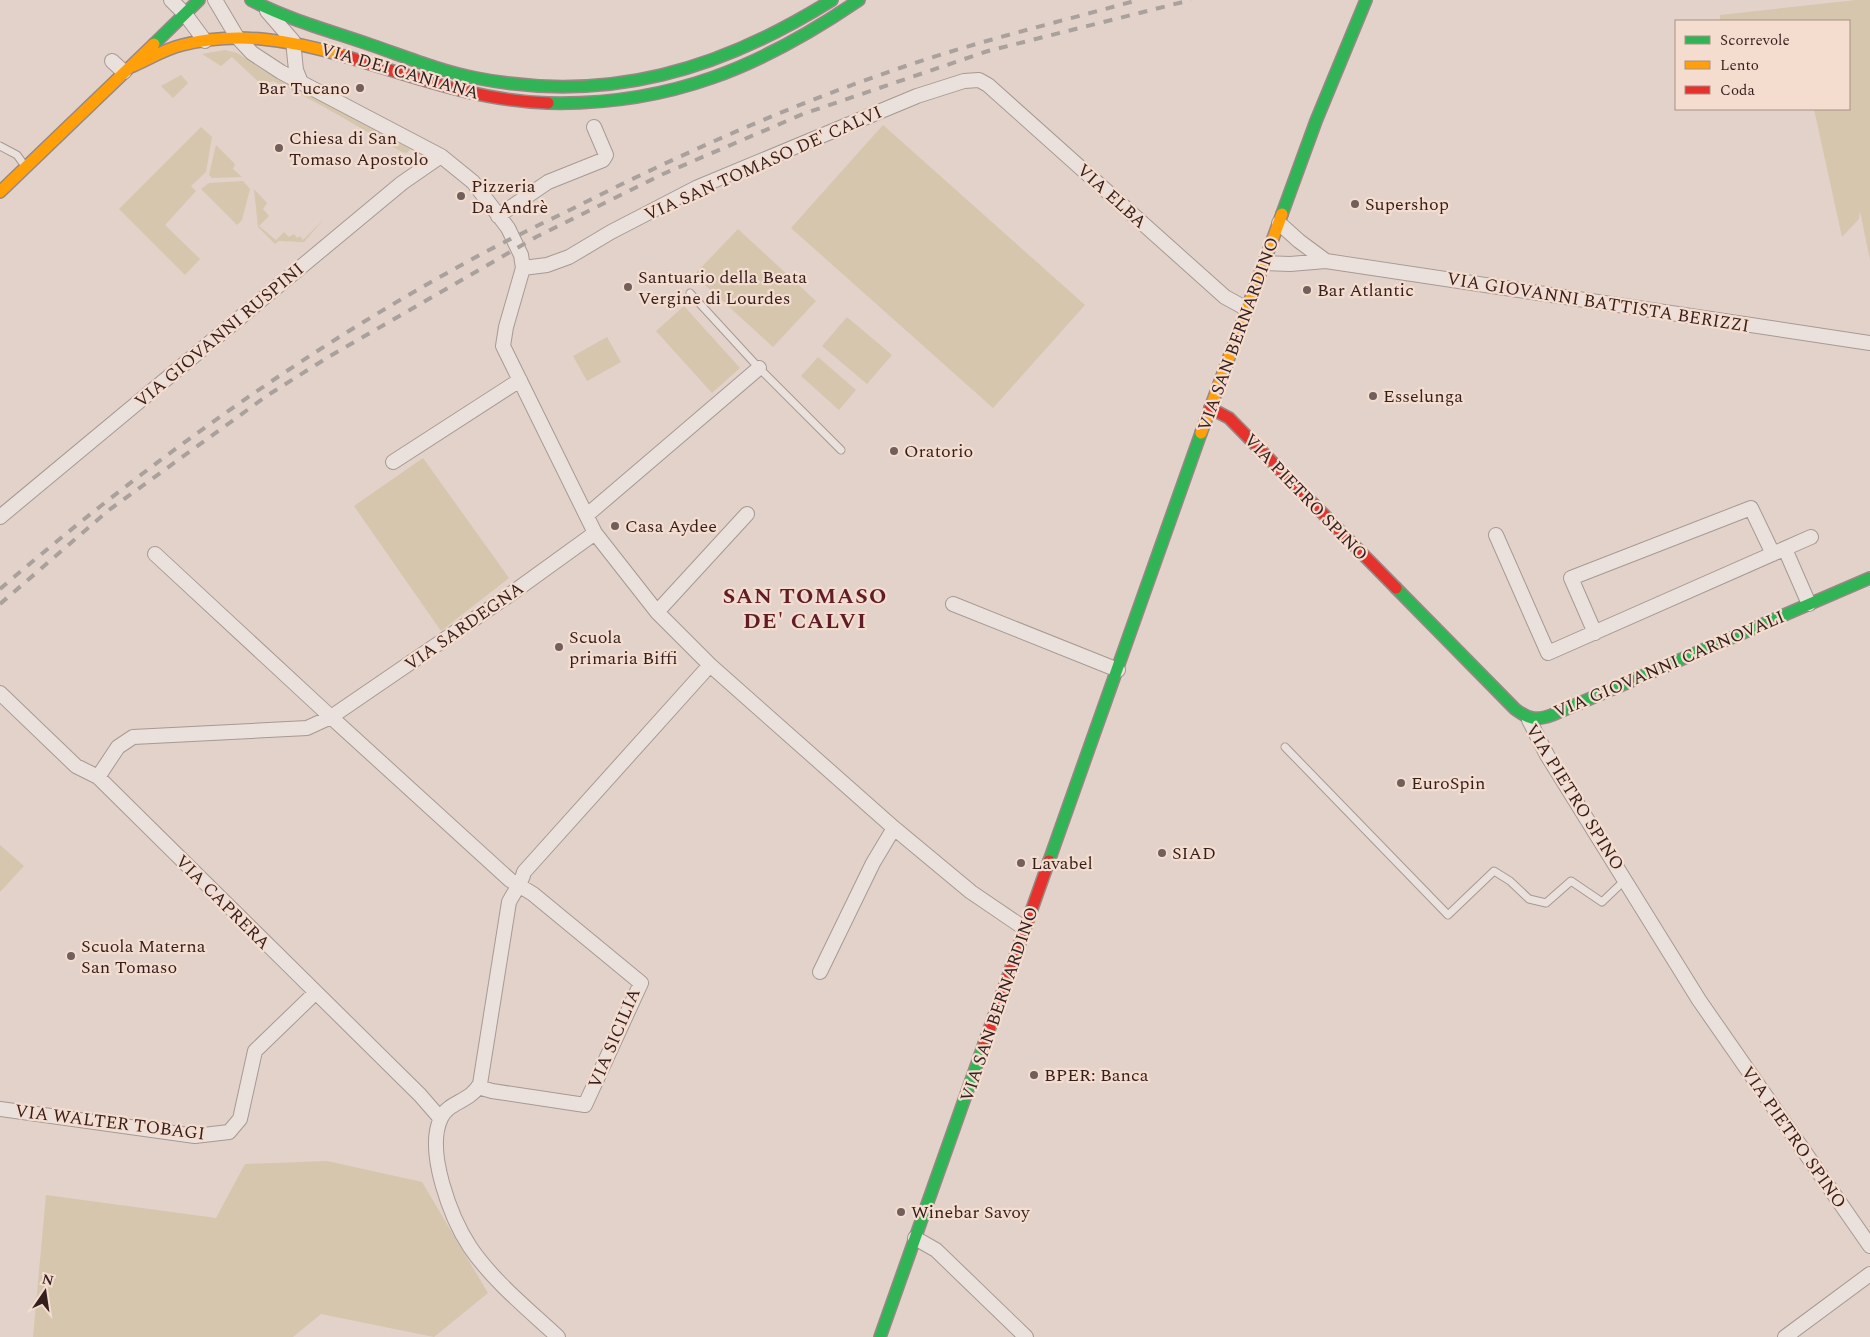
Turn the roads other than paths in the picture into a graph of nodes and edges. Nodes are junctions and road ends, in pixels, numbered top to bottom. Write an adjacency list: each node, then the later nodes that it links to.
1 (171, 0): 9 (street)
2 (199, 0): 9 (main road)
3 (215, 0): 10 (street)
4 (251, 0): 8 (main road, VIA DEI CANIANA)
5 (832, 0): 8 (main road, VIA DEI CANIANA)
6 (859, 0): 12 (main road, VIA DEI CANIANA)
7 (1366, 0): 23 (main road, VIA SAN BERNARDINO)
8 (262, 4): 12 (street)
9 (185, 14): 11 (street); 14 (main road)
10 (237, 37): 11 (main road, VIA DEI CANIANA); 12 (main road, VIA DEI CANIANA); 15 (street)
11 (205, 41): 14 (main road, VIA DEI CANIANA)
12 (292, 41): 15 (street)
13 (112, 61): 14 (street)
14 (129, 69): 20 (main road)
15 (300, 80): 19 (street)
16 (979, 80): 26 (street, VIA SAN TOMASO DE' CALVI); 28 (street, VIA ELBA)
17 (594, 127): 22 (street)
18 (0, 146): 20 (lane)
19 (441, 156): 22 (street); 37 (street, VIA GIOVANNI RUSPINI)
20 (26, 166): 21 (main road)
21 (0, 192)
22 (498, 216): 26 (street)
23 (1279, 223): 24 (street, VIA GIOVANNI BATTISTA BERIZZI); 25 (main road, VIA SAN BERNARDINO)
24 (1326, 261): 25 (street, VIA GIOVANNI BATTISTA BERIZZI); 29 (street, VIA GIOVANNI BATTISTA BERIZZI)
25 (1264, 263): 28 (main road, VIA SAN BERNARDINO)
26 (523, 268): 31 (street)
27 (690, 293): 30 (lane)
28 (1247, 309): 32 (main road, VIA SAN BERNARDINO)
29 (1870, 343)
30 (759, 368): 33 (lane); 36 (street)
31 (520, 380): 34 (street); 36 (street)
32 (1210, 408): 49 (main road, VIA SAN BERNARDINO); 52 (main road, VIA PIETRO SPINO)
33 (841, 450)
34 (393, 462)
35 (746, 514): 46 (street)
36 (587, 515): 38 (street)
37 (0, 517)
38 (594, 532): 46 (street); 51 (street, VIA SARDEGNA)
39 (1496, 535): 47 (street)
40 (1811, 537): 41 (street)
41 (1779, 551): 45 (street); 47 (street); 47 (street)
42 (156, 554): 51 (street)
43 (1870, 578): 45 (main road, VIA GIOVANNI CARNOVALI)
44 (953, 604): 49 (street)
45 (1809, 604): 52 (main road, VIA GIOVANNI CARNOVALI)
46 (657, 612): 48 (street)
47 (1595, 633)
48 (710, 664): 55 (street); 57 (street)
49 (1118, 670): 58 (main road, VIA SAN BERNARDINO)
50 (0, 693): 54 (street, VIA CAPRERA)
51 (331, 717): 54 (street, VIA SARDEGNA); 57 (street)
52 (1529, 720): 56 (street, VIA PIETRO SPINO)
53 (1285, 747): 56 (lane)
54 (98, 777): 60 (street, VIA CAPRERA)
55 (894, 828): 58 (street); 59 (street)
56 (1626, 879): 65 (street, VIA PIETRO SPINO)
57 (520, 887): 61 (street); 61 (street, VIA SICILIA)
58 (1024, 928): 64 (main road, VIA SAN BERNARDINO)
59 (820, 972)
60 (316, 994): 62 (street, VIA WALTER TOBAGI); 63 (street, VIA CAPRERA)
61 (478, 1087): 63 (street)
62 (0, 1109)
63 (440, 1118): 67 (street)
64 (915, 1238): 68 (main road, VIA SAN BERNARDINO); 69 (street)
65 (1870, 1246)
66 (1870, 1274): 70 (street)
67 (558, 1337)
68 (880, 1337)
69 (1026, 1337)
70 (1784, 1337)

